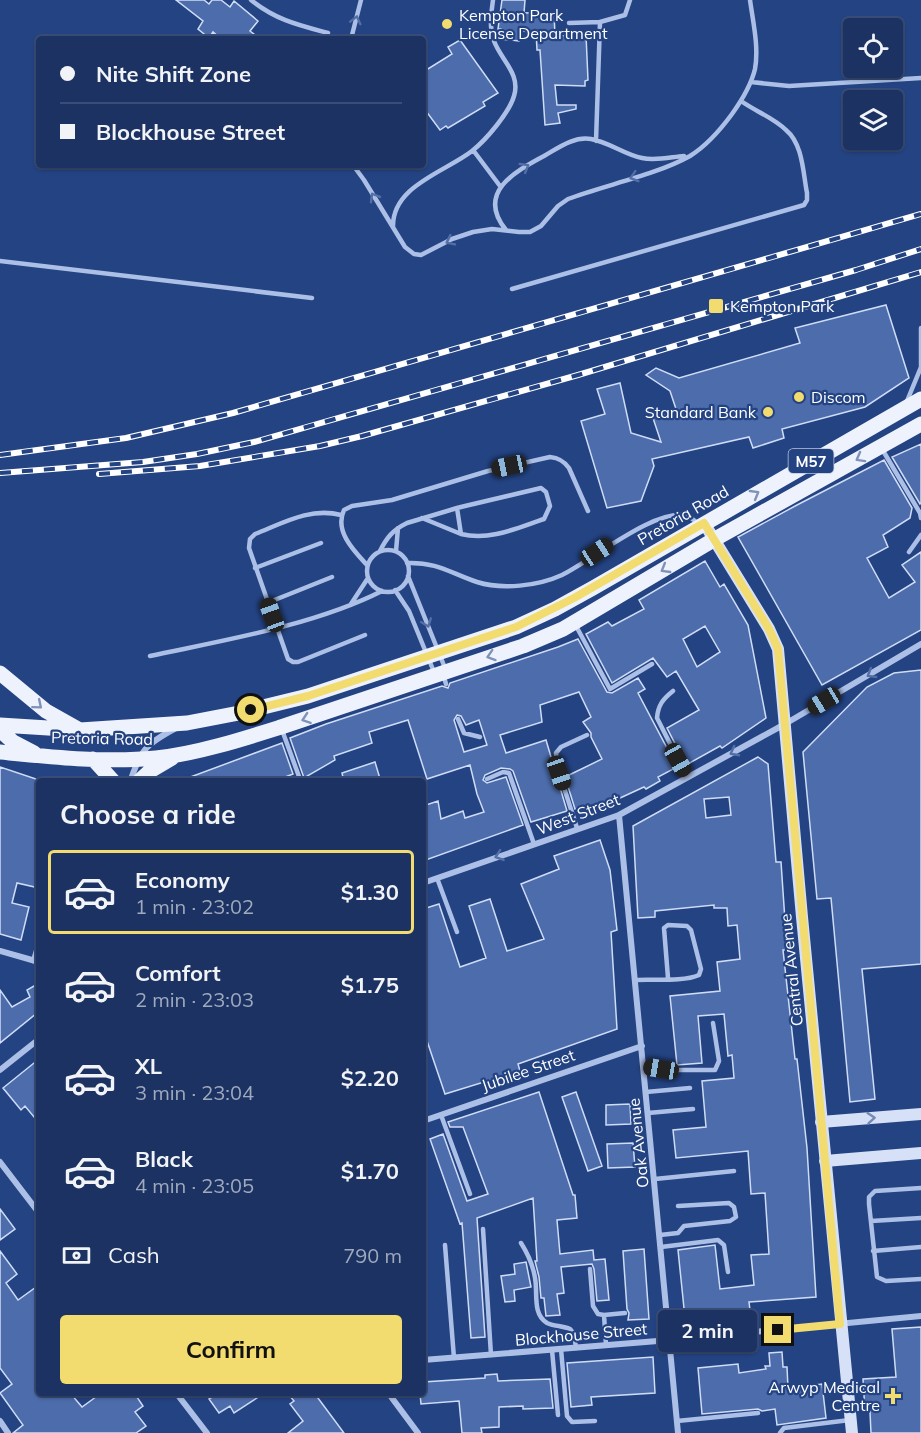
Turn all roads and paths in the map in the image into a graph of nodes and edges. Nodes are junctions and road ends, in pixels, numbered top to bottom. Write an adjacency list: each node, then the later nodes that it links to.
1 (252, 0): 8 (lane)
2 (361, 0): 9 (lane, one-way to 2)
3 (493, 0): 14 (lane)
4 (630, 0): 7 (lane)
5 (750, 0): 11 (lane)
6 (569, 22): 7 (lane)
7 (600, 22): 13 (lane)
8 (328, 33)
9 (352, 36)
10 (921, 78): 11 (lane)
11 (751, 82): 12 (lane)
12 (741, 102): 15 (lane); 21 (lane)
13 (596, 141): 15 (lane); 17 (lane, one-way to 13)
14 (473, 150): 17 (lane); 18 (lane)
15 (689, 156): 19 (lane, one-way to 19)
16 (354, 168): 18 (lane, one-way to 16)
17 (500, 186): 19 (lane)
18 (394, 230): 19 (lane, one-way to 18)
19 (506, 230)
20 (0, 261): 22 (lane)
21 (512, 289)
22 (312, 298)
23 (921, 328): 25 (lane)
24 (921, 399): 25 (main road, Pretoria Road / M57)
25 (905, 407): 33 (main road, Pretoria Road / M57, one-way to 25)
26 (921, 424): 27 (main road, Pretoria Road / M57)
27 (880, 447): 32 (lane); 37 (main road, Pretoria Road / M57, one-way to 37)
28 (457, 508): 31 (lane); 35 (lane); 35 (lane)
29 (588, 511): 30 (lane)
30 (341, 515): 43 (lane); 44 (lane)
31 (422, 518): 34 (lane); 35 (lane)
32 (921, 518)
33 (702, 524): 37 (main road, Central Avenue); 42 (lane); 56 (main road, Pretoria Road / M57)
34 (398, 528): 39 (lane); 40 (lane)
35 (461, 534)
36 (921, 535): 41 (lane)
37 (715, 539): 52 (main road, Pretoria Road / M57, one-way to 52); 64 (main road, Central Avenue)
38 (321, 543): 44 (lane)
39 (380, 551): 40 (lane); 43 (lane)
40 (396, 551): 42 (lane)
41 (909, 552)
42 (407, 563): 45 (lane)
43 (367, 565): 47 (lane)
44 (255, 568): 50 (lane)
45 (408, 576): 48 (lane); 56 (lane, one-way to 56)
46 (332, 577): 50 (lane)
47 (368, 578): 49 (lane); 51 (lane)
48 (395, 590): 49 (lane); 56 (lane)
49 (382, 591): 51 (lane)
50 (267, 603): 53 (lane)
51 (351, 604): 53 (lane)
52 (574, 622): 58 (lane); 60 (main road, Pretoria Road / M57, one-way to 60)
53 (276, 628): 54 (lane); 57 (lane)
54 (365, 634)
55 (921, 644): 64 (street, West Street, one-way to 64)
56 (433, 653): 60 (lane); 60 (lane); 63 (main road, Pretoria Road / M57)
57 (150, 656)
58 (652, 664)
59 (0, 673): 68 (main road, one-way to 68)
60 (442, 675): 66 (main road, Pretoria Road / M57, one-way to 66)
61 (673, 691): 76 (lane)
62 (458, 719): 70 (lane)
63 (186, 723): 68 (main road, Pretoria Road / M57); 74 (street)
64 (785, 724): 76 (street, West Street, one-way to 76); 104 (main road, Central Avenue)
65 (0, 725): 68 (main road, Pretoria Road / M57)
66 (281, 727): 72 (main road, Pretoria Road / M57); 80 (lane)
67 (0, 730): 73 (main road)
68 (80, 730)
69 (587, 735): 83 (lane)
70 (480, 737)
71 (0, 752): 73 (main road, Pretoria Road / M57)
72 (183, 753): 74 (main road, Pretoria Road / M57); 79 (main road)
73 (40, 756): 75 (main road, Pretoria Road / M57)
74 (138, 758): 75 (main road, Pretoria Road / M57); 78 (street)
75 (93, 759): 77 (main road)
76 (687, 777): 82 (street, West Street)
77 (110, 778)
78 (131, 778)
79 (142, 778)
80 (300, 778)
81 (487, 778): 84 (lane)
82 (619, 815): 83 (street, West Street); 91 (street, Oak Avenue)
83 (578, 828): 84 (street, West Street)
84 (534, 844): 85 (street, West Street, one-way to 85)
85 (437, 878): 86 (street, West Street); 87 (lane)
86 (426, 882)
87 (456, 932)
88 (0, 951): 89 (street)
89 (36, 961)
90 (668, 978): 90 (lane); 91 (lane)
91 (635, 980): 94 (street, Oak Avenue)
92 (713, 1023): 95 (lane)
93 (36, 1041): 96 (street)
94 (642, 1046): 95 (street, Oak Avenue); 102 (street, Jubilee Street)
95 (644, 1066): 98 (street, Oak Avenue)
96 (0, 1070)
97 (690, 1088): 98 (lane)
98 (646, 1092): 100 (street, Oak Avenue)
99 (693, 1109): 100 (lane)
100 (648, 1113): 109 (street, Oak Avenue)
101 (921, 1114): 104 (main road, one-way to 101)
102 (441, 1115): 103 (street, Jubilee Street); 111 (lane)
103 (426, 1120)
104 (821, 1122): 106 (main road, Central Avenue)
105 (921, 1153): 106 (main road)
106 (825, 1161): 129 (main road, Central Avenue)
107 (0, 1162): 113 (street)
108 (734, 1171): 109 (lane)
109 (655, 1179): 117 (street, Oak Avenue)
110 (921, 1188): 115 (lane)
111 (470, 1194)
112 (678, 1206): 117 (lane)
113 (36, 1209)
114 (921, 1218): 115 (lane)
115 (871, 1221): 122 (lane)
116 (483, 1229): 135 (lane)
117 (660, 1235): 120 (street, Oak Avenue)
118 (521, 1243): 132 (lane)
119 (445, 1245): 136 (lane)
120 (661, 1246): 124 (lane); 130 (street, Oak Avenue)
121 (921, 1247): 122 (lane)
122 (873, 1251): 125 (lane)
123 (590, 1269): 127 (lane)
124 (728, 1272)
125 (921, 1279)
126 (625, 1313): 127 (lane)
127 (604, 1315): 131 (lane)
128 (921, 1316): 129 (street, Blockhouse Street)
129 (840, 1324): 130 (street, Blockhouse Street); 142 (main road, Central Avenue)
130 (670, 1340): 131 (street, Blockhouse Street); 145 (street, Oak Avenue)
131 (606, 1345): 132 (street, Blockhouse Street)
132 (576, 1348): 133 (street, Blockhouse Street)
133 (561, 1349): 134 (street, Blockhouse Street); 144 (lane)
134 (552, 1350): 135 (street, Blockhouse Street); 141 (lane)
135 (491, 1354): 136 (street, Blockhouse Street)
136 (454, 1358): 137 (street, Blockhouse Street)
137 (426, 1360)
138 (179, 1396): 147 (street)
139 (390, 1396): 148 (street)
140 (758, 1413): 145 (lane)
141 (558, 1415)
142 (850, 1420): 150 (lane); 151 (main road, Central Avenue)
143 (0, 1421): 146 (street)
144 (595, 1421)
145 (677, 1421): 149 (street, Oak Avenue)
146 (8, 1433)
147 (207, 1433)
148 (418, 1433)
149 (678, 1433)
150 (780, 1433)
151 (852, 1433)

